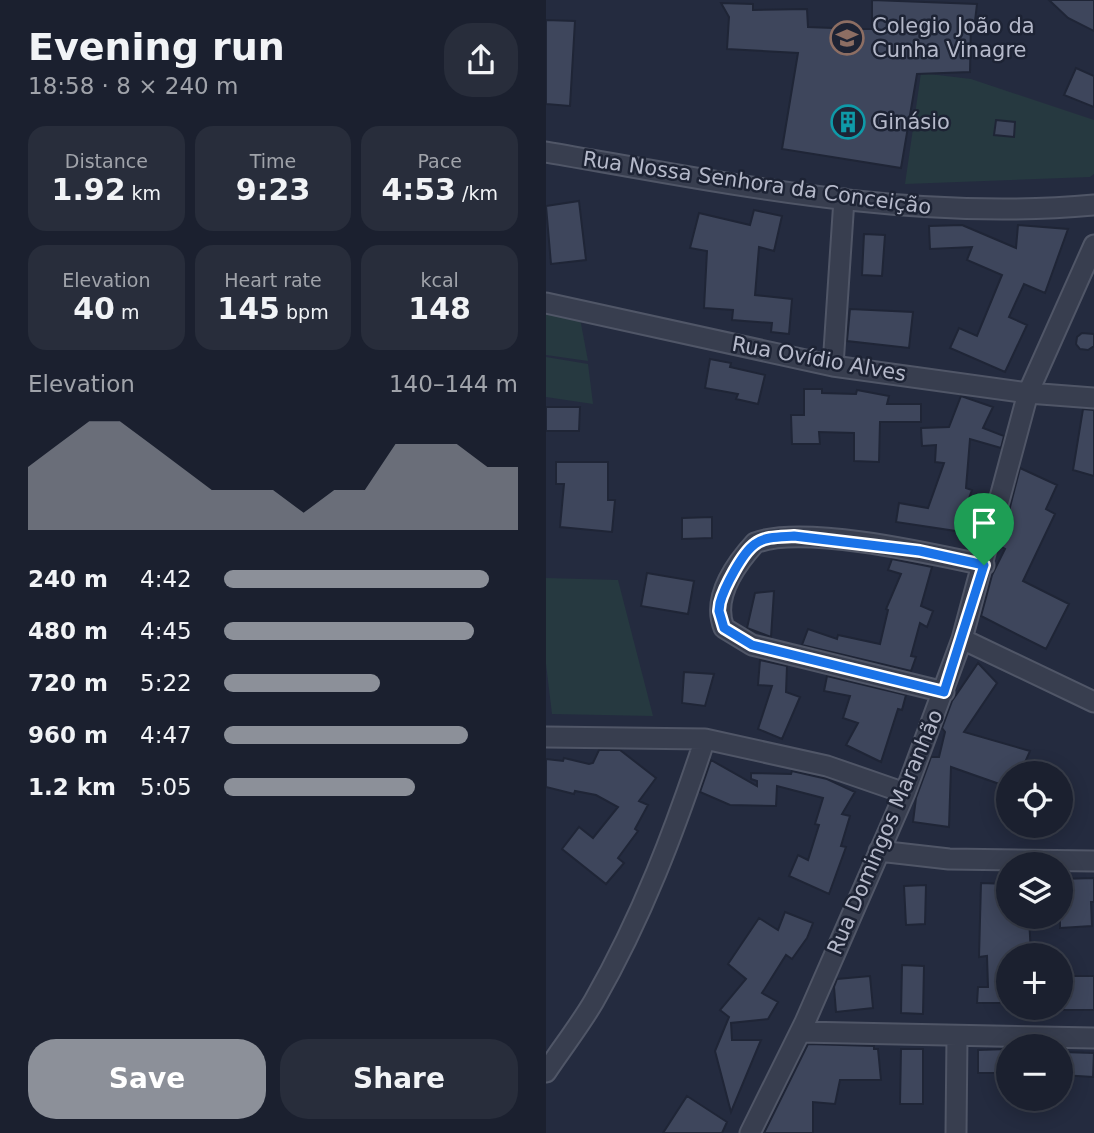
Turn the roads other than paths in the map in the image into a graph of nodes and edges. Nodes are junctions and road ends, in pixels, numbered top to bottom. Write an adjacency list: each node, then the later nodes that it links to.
1 (546, 152): 2 (street, Rua Nossa Senhora da Conceição)
2 (844, 199): 3 (street, Rua Nossa Senhora da Conceição); 6 (street)
3 (1094, 205)
4 (1094, 245): 7 (street, Rua Domingos Maranhão)
5 (546, 303): 6 (street, Rua Ovídio Alves)
6 (833, 366): 7 (street, Rua Ovídio Alves)
7 (1028, 393): 8 (street, Rua Ovídio Alves); 9 (street, Rua Domingos Maranhão)
8 (1094, 398)
9 (984, 565): 10 (street, Rua Domingos Maranhão); 11 (street)
10 (962, 639): 11 (street, Rua Domingos Maranhão); 12 (street)
11 (944, 692): 15 (street, Rua Domingos Maranhão)
12 (1094, 702)
13 (546, 736): 14 (street)
14 (705, 739): 15 (street); 21 (street)
15 (905, 793): 16 (street, Rua Domingos Maranhão)
16 (879, 850): 17 (street); 18 (street, Rua Domingos Maranhão)
17 (1094, 861)
18 (801, 1032): 19 (street); 22 (street, Rua Domingos Maranhão)
19 (957, 1037): 20 (street); 23 (street)
20 (1094, 1038)
21 (546, 1072)
22 (750, 1133)
23 (956, 1133)

